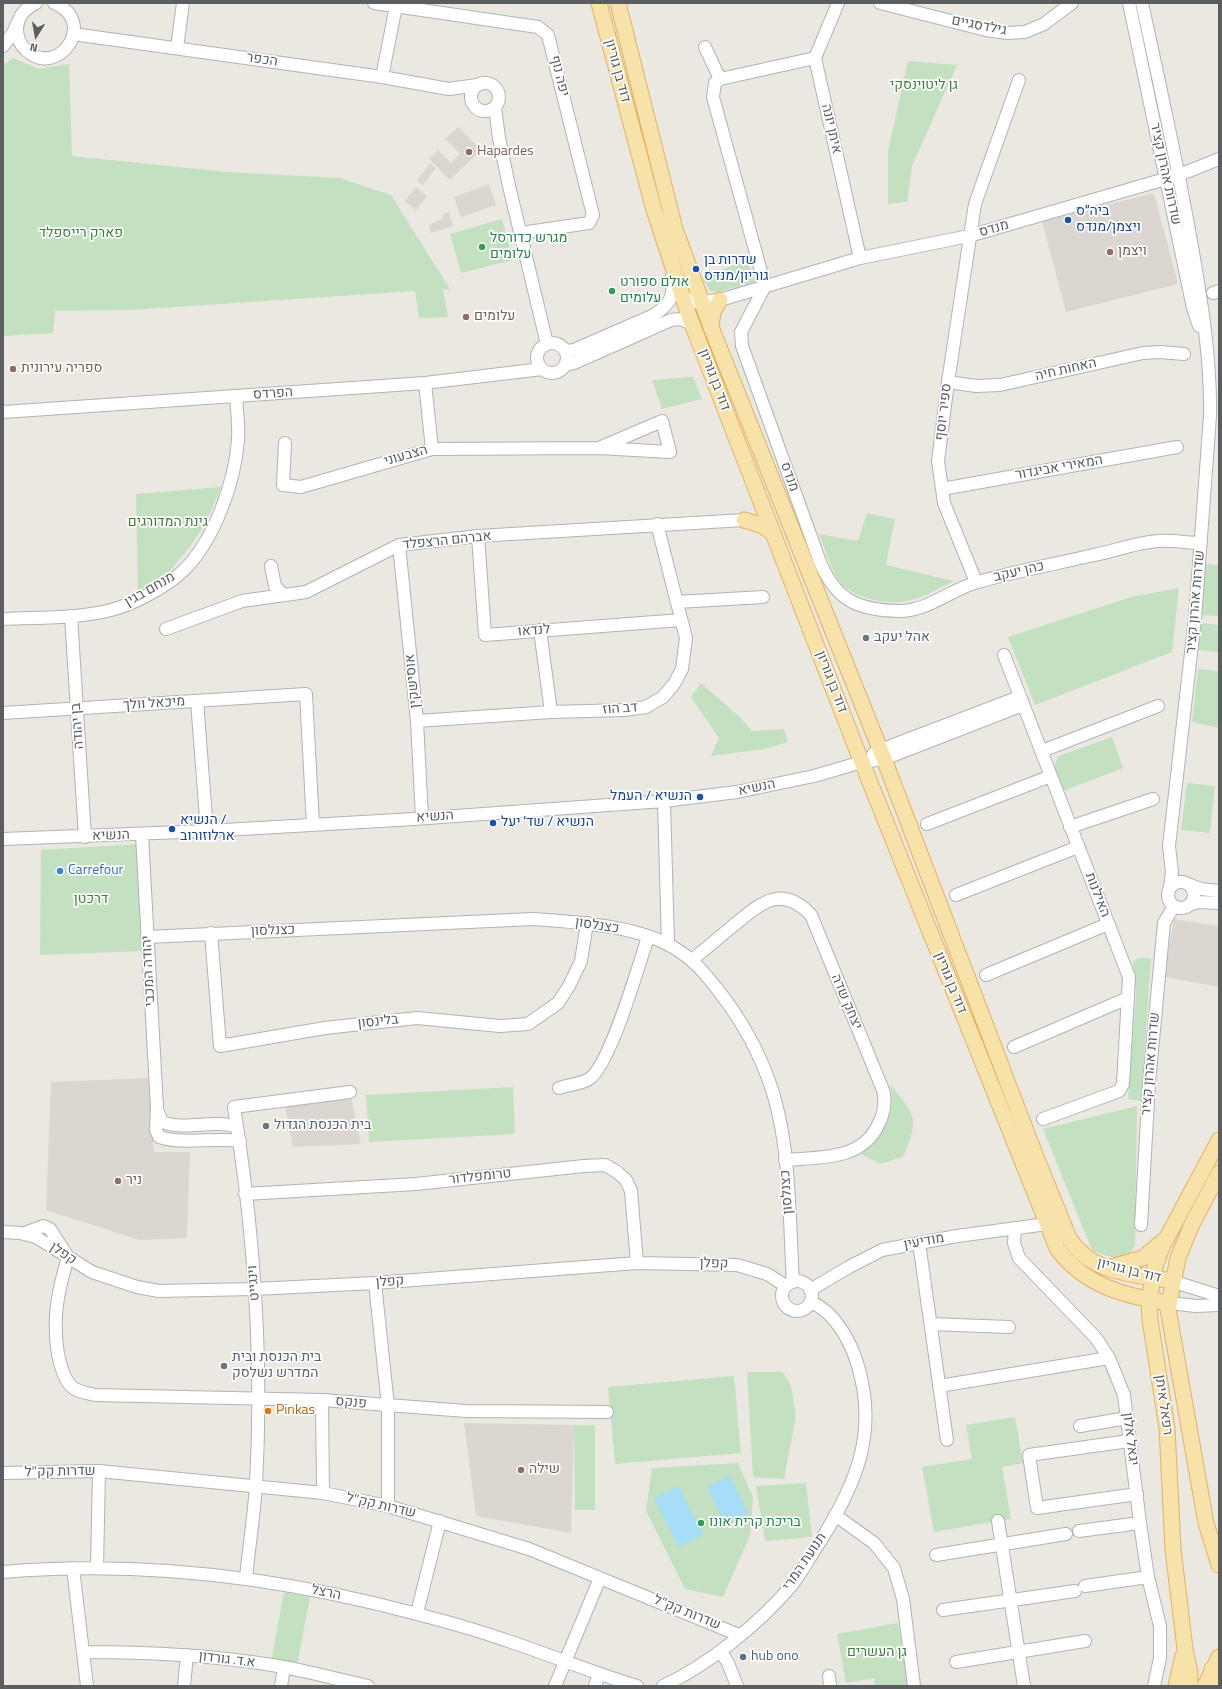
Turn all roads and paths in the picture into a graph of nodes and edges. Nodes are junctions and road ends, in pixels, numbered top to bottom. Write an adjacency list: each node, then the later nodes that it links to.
1 (183, 3): 18 (street)
2 (374, 3): 11 (street, יפה נוף)
3 (618, 3): 39 (main road, דוד בן גוריון)
4 (838, 3): 21 (street)
5 (880, 3): 13 (street, גילדסגיים)
6 (1072, 3): 13 (street, גילדסגיים)
7 (1129, 3): 31 (street, שדרות אהרון קציר)
8 (1142, 3): 30 (street, שדרות אהרון קציר)
9 (33, 4): 14 (street)
10 (57, 4): 15 (street)
11 (396, 6): 22 (street); 32 (street, יפה נוף)
12 (599, 6): 35 (main road, דוד בן גוריון)
13 (925, 8)
14 (20, 17): 16 (street); 19 (street)
15 (73, 34): 18 (street, הכפר); 19 (street)
16 (3, 46)
17 (705, 47): 23 (street)
18 (177, 48): 22 (street, הכפר)
19 (26, 50): 20 (street)
20 (3, 51)
21 (815, 58): 23 (street); 34 (street, איתן יונה)
22 (382, 77): 26 (street, הכפר)
23 (720, 79): 36 (street)
24 (1019, 80): 33 (street, ספיר יוסף)
25 (477, 85): 26 (street, הכפר); 27 (street); 28 (street)
26 (449, 89): 27 (street, הכפר)
27 (471, 100): 28 (street)
28 (489, 109): 32 (street)
29 (1219, 160): 30 (street, מנדס)
30 (1179, 175): 31 (street, מנדס); 43 (street, שדרות אהרון קציר)
31 (1166, 179): 33 (street, מנדס); 43 (street, שדרות אהרון קציר)
32 (521, 233): 42 (street)
33 (970, 236): 34 (street, מנדס); 48 (street, ספיר יוסף)
34 (860, 258): 36 (street, מנדס)
35 (670, 262): 37 (main road, דוד בן גוריון); 44 (street)
36 (765, 286): 38 (street, מנדס); 68 (street, מנדס)
37 (682, 297): 39 (street, מנדס); 41 (main road, דוד בן גוריון)
38 (720, 300): 39 (street, מנדס); 40 (main road)
39 (702, 302): 40 (main road, דוד בן גוריון)
40 (711, 327): 84 (main road, דוד בן גוריון)
41 (694, 328): 46 (street); 57 (main road, דוד בן גוריון)
42 (547, 344): 44 (street); 47 (street)
43 (1205, 344): 62 (street, שדרות אהרון קציר)
44 (565, 351): 46 (street)
45 (1184, 354): 48 (street, האחות חיה)
46 (565, 365): 47 (street)
47 (542, 369): 49 (street, הפרדס)
48 (948, 382): 56 (street, ספיר יוסף)
49 (425, 383): 50 (street, הפרדס); 54 (street)
50 (236, 397): 51 (street, הפרדס); 70 (street, מנחם בגין)
51 (3, 412)
52 (285, 443): 54 (street, הצבעוני)
53 (1177, 446): 56 (street, המאירי אביגדור)
54 (432, 448): 55 (street, הצבעוני)
55 (599, 448): 55 (street, הצבעוני)
56 (942, 490): 65 (street, ספיר יוסף)
57 (758, 494): 58 (main road); 60 (main road, דוד בן גוריון)
58 (744, 520): 59 (street, אברהם הרצפלד); 60 (main road)
59 (657, 524): 61 (street, אברהם הרצפלד); 69 (street, דב הוז)
60 (773, 533): 85 (main road, דוד בן גוריון)
61 (478, 536): 63 (street, אברהם הרצפלד); 74 (street, לנדאו)
62 (1201, 543): 65 (street, כהן יעקב); 98 (street, שדרות אהרון קציר)
63 (400, 545): 66 (street, אברהם הרצפלד); 82 (street, אוסישקין)
64 (271, 566): 66 (street)
65 (976, 582): 68 (street, כהן יעקב)
66 (283, 595): 73 (street, אברהם הרצפלד)
67 (763, 597): 69 (street)
68 (843, 597)
69 (677, 602): 72 (street, דב הוז)
70 (71, 616): 71 (street, מנחם בגין); 79 (street, בן יהודה)
71 (3, 619)
72 (681, 620): 74 (street, לנדאו); 80 (street, דב הוז)
73 (166, 629)
74 (540, 630): 80 (street)
75 (1004, 656): 77 (street, האילנות)
76 (197, 701): 79 (street, מיכאל וולך); 91 (street, מיכאל וולך); 93 (street)
77 (1021, 701): 83 (street, האילנות); 84 (street)
78 (1158, 706): 83 (street)
79 (77, 708): 81 (street, מיכאל וולך); 95 (street, בן יהודה)
80 (551, 712): 82 (street, דב הוז)
81 (3, 713)
82 (417, 721): 89 (street, אוסישקין)
83 (1042, 751): 86 (street, האילנות)
84 (882, 754): 85 (street); 134 (main road, דוד בן גוריון)
85 (862, 762): 88 (street, הנשיא); 126 (main road, דוד בן גוריון)
86 (1051, 776): 90 (street); 92 (street, האילנות)
87 (1153, 799): 92 (street)
88 (664, 800): 89 (street, הנשיא); 111 (street)
89 (422, 818): 91 (street, הנשיא)
90 (927, 824)
91 (313, 825): 93 (street, הנשיא)
92 (1070, 827): 97 (street, האילנות)
93 (207, 831): 94 (street, הנשיא)
94 (142, 835): 95 (street, הנשיא); 109 (street, יהודה המכבי)
95 (85, 837): 96 (street, הנשיא)
96 (3, 839)
97 (1078, 847): 102 (street); 107 (street, האילנות)
98 (1170, 860): 99 (street); 100 (street, שדרות אהרון קציר)
99 (1188, 884): 100 (street); 101 (street); 104 (street)
100 (1170, 887): 105 (street)
101 (1219, 891)
102 (956, 895)
103 (1219, 903): 104 (street)
104 (1191, 904): 105 (street)
105 (1174, 906): 127 (street, שדרות אהרון קציר)
106 (587, 923): 108 (street, כצנלסון); 108 (street, בלינסון); 110 (street, כצנלסון)
107 (1108, 924): 113 (street); 114 (street, האילנות)
108 (211, 933): 109 (street, כצנלסון)
109 (147, 937): 118 (street, יהודה המכבי)
110 (648, 937): 111 (street, כצנלסון); 116 (street)
111 (668, 944): 112 (street, כצנלסון)
112 (693, 960): 123 (street, כצנלסון); 123 (street, יצחק שדה)
113 (986, 975)
114 (1128, 998): 115 (street); 119 (street, האילנות)
115 (1014, 1047)
116 (559, 1088)
117 (350, 1092): 120 (street, וינגייט)
118 (157, 1108): 120 (street, יהודה המכבי); 122 (street, יהודה המכבי)
119 (1043, 1119)
120 (237, 1127): 122 (street, וינגייט)
121 (1219, 1140): 130 (main road, רפאל איתן)
122 (240, 1141): 125 (street, וינגייט)
123 (785, 1160): 138 (street, כצנלסון)
124 (1219, 1173): 136 (main road, רפאל איתן)
125 (246, 1194): 133 (street, טרומפלדור); 139 (street, וינגייט)
126 (1047, 1224): 128 (street, מודיעין); 142 (main road, דוד בן גוריון)
127 (1141, 1225)
128 (1015, 1228): 131 (street, מודיעין); 147 (street, יגאל אלון)
129 (3, 1232): 132 (street, קפלן)
130 (1168, 1236): 134 (main road); 135 (main road, רפאל איתן)
131 (919, 1243): 140 (street, מודיעין); 145 (street)
132 (68, 1257): 139 (street, קפלן); 149 (street, פנקס)
133 (637, 1263): 137 (street, קפלן); 138 (street, קפלן)
134 (1106, 1268): 135 (main road, דוד בן גוריון)
135 (1152, 1278): 136 (main road, דוד בן גוריון); 142 (main road, רפאל איתן)
136 (1172, 1281): 141 (street); 143 (main road, רפאל איתן)
137 (375, 1283): 139 (street, קפלן); 151 (street)
138 (789, 1284): 140 (street); 140 (street)
139 (255, 1289): 149 (street, וינגייט)
140 (811, 1296): 163 (street, תנועת המרי)
141 (1219, 1296)
142 (1149, 1300): 143 (main road, דוד בן גוריון); 183 (main road, רפאל איתן)
143 (1169, 1303): 144 (street); 171 (main road, רפאל איתן)
144 (1219, 1305)
145 (930, 1324): 146 (street); 148 (street)
146 (1009, 1327)
147 (1109, 1358): 148 (street); 153 (street, יגאל אלון)
148 (939, 1386): 155 (street)
149 (258, 1398): 150 (street, פנקס); 159 (street, וינגייט)
150 (322, 1400): 151 (street, פנקס); 160 (street)
151 (388, 1406): 152 (street, פנקס); 162 (street)
152 (607, 1412)
153 (1127, 1418): 154 (street); 156 (street, יגאל אלון)
154 (1080, 1426)
155 (947, 1440)
156 (1129, 1441): 161 (street, יגאל אלון); 161 (street)
157 (99, 1471): 158 (street, שדרות קק"ל); 159 (street, שדרות קק"ל); 173 (street)
158 (3, 1473)
159 (256, 1486): 160 (street, שדרות קק"ל); 176 (street, וינגייט)
160 (323, 1493): 162 (street, שדרות קק"ל)
161 (1137, 1494): 166 (street, יגאל אלון)
162 (388, 1506): 164 (street, שדרות קק"ל)
163 (835, 1515): 181 (street, תנועת המרי); 202 (street)
164 (440, 1521): 177 (street, שדרות קק"ל); 180 (street)
165 (998, 1521): 169 (street)
166 (1140, 1522): 167 (street); 175 (street, יגאל אלון)
167 (1079, 1531)
168 (1066, 1534): 169 (street)
169 (1002, 1545): 170 (street); 178 (street)
170 (936, 1555)
171 (1219, 1565)
172 (73, 1568): 173 (street, הרצל); 174 (street, הרצל); 184 (street)
173 (97, 1568): 176 (street, הרצל)
174 (3, 1572)
175 (1148, 1577): 178 (street); 204 (street, יגאל אלון)
176 (246, 1578): 180 (street, הרצל)
177 (600, 1578): 181 (street, שדרות קק"ל); 188 (street)
178 (1011, 1600): 179 (street); 186 (street)
179 (943, 1610)
180 (416, 1614): 188 (street, הרצל)
181 (739, 1635): 185 (street, תנועת המרי)
182 (1085, 1641): 186 (street)
183 (1185, 1649): 205 (main road); 206 (main road, רפאל איתן)
184 (83, 1652): 187 (street, א.ד. גורדון); 193 (street)
185 (721, 1652): 200 (street, תנועת המרי); 201 (street)
186 (1019, 1652): 189 (street); 203 (street)
187 (187, 1655): 191 (street, א.ד. גורדון); 194 (street)
188 (564, 1661): 192 (street, הרצל); 197 (street)
189 (956, 1662)
190 (1215, 1663): 207 (main road); 208 (main road)
191 (284, 1667): 195 (street); 196 (street, א.ד. גורדון)
192 (598, 1674): 198 (street); 199 (street, הרצל)
193 (87, 1686)
194 (184, 1686)
195 (281, 1686)
196 (368, 1686)
197 (555, 1686)
198 (595, 1686)
199 (637, 1686)
200 (663, 1686)
201 (737, 1686)
202 (914, 1686)
203 (1024, 1686)
204 (1154, 1686)
205 (1176, 1686)
206 (1190, 1686)
207 (1205, 1686)
208 (1219, 1686)

